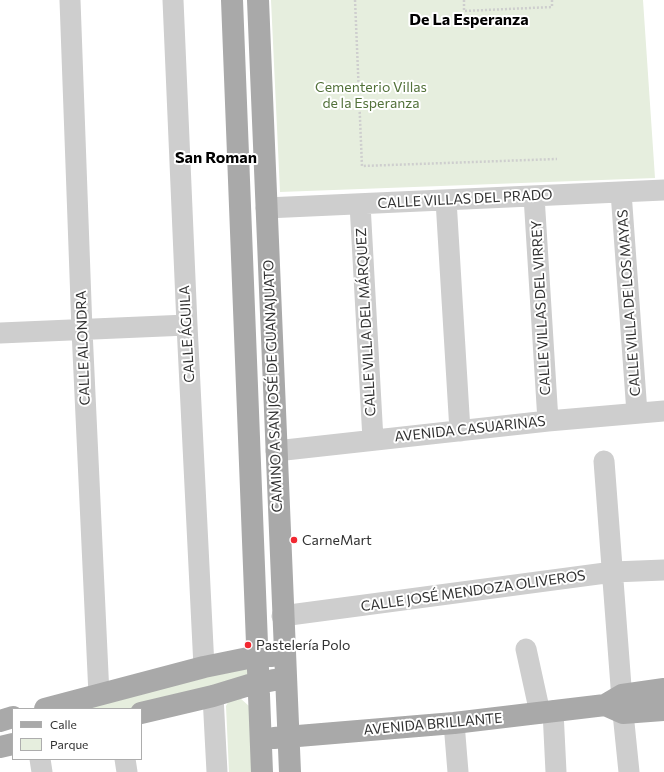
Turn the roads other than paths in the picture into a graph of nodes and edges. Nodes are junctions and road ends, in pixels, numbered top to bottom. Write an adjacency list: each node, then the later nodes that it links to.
1 (70, 0): 12 (street, CALLE ALONDRA)
2 (173, 0): 11 (street, CALLE ÁGUILA)
3 (232, 0): 25 (main road, CAMINO A SAN JOSÉ DE GUANAJUATO)
4 (258, 0): 10 (main road, CAMINO A SAN JOSÉ DE GUANAJUATO)
5 (664, 190): 6 (street, CALLE VILLAS DEL PRADO)
6 (621, 192): 7 (street, CALLE VILLAS DEL PRADO); 15 (street, CALLE VILLA DE LOS MAYAS)
7 (534, 196): 8 (street, CALLE VILLAS DEL PRADO); 16 (street, CALLE VILLAS DEL VIRREY)
8 (446, 200): 9 (street, CALLE VILLAS DEL PRADO); 17 (street)
9 (360, 204): 10 (street, CALLE VILLAS DEL PRADO); 18 (street, CALLE VILLA DEL MÁRQUEZ)
10 (266, 208): 19 (main road, CAMINO A SAN JOSÉ DE GUANAJUATO)
11 (187, 325): 12 (street); 27 (street, CALLE ÁGUILA)
12 (82, 330): 13 (street); 31 (street, CALLE ALONDRA)
13 (0, 333)
14 (664, 411): 15 (street, AVENIDA CASUARINAS)
15 (637, 413): 16 (street, AVENIDA CASUARINAS)
16 (548, 421): 17 (street, AVENIDA CASUARINAS)
17 (460, 431): 18 (street, AVENIDA CASUARINAS)
18 (372, 440): 19 (street, AVENIDA CASUARINAS)
19 (276, 451): 23 (main road, CAMINO A SAN JOSÉ DE GUANAJUATO)
20 (604, 461): 22 (street)
21 (664, 570): 22 (street, CALLE JOSÉ MENDOZA OLIVEROS)
22 (612, 572): 23 (street, CALLE JOSÉ MENDOZA OLIVEROS); 33 (street)
23 (282, 616): 26 (main road, CAMINO A SAN JOSÉ DE GUANAJUATO)
24 (526, 649): 36 (street)
25 (258, 656): 26 (main road); 27 (main road); 29 (main road, CAMINO A SAN JOSÉ DE GUANAJUATO)
26 (284, 656): 28 (main road, CAMINO A SAN JOSÉ DE GUANAJUATO)
27 (204, 667): 31 (main road)
28 (285, 678): 29 (main road); 41 (main road, CAMINO A SAN JOSÉ DE GUANAJUATO)
29 (259, 682): 32 (main road); 42 (main road, CAMINO A SAN JOSÉ DE GUANAJUATO)
30 (664, 689): 33 (main road, AVENIDA BRILLANTE)
31 (99, 695): 34 (main road)
32 (212, 696): 37 (main road); 49 (street)
33 (616, 704): 35 (main road, AVENIDA BRILLANTE); 36 (main road, AVENIDA BRILLANTE); 54 (street)
34 (49, 708)
35 (664, 710)
36 (546, 712): 40 (main road, AVENIDA BRILLANTE); 53 (street)
37 (142, 713)
38 (12, 717): 39 (main road)
39 (0, 721)
40 (454, 723): 41 (main road, AVENIDA BRILLANTE); 52 (street)
41 (288, 737): 42 (main road, AVENIDA BRILLANTE); 51 (main road, CAMINO A SAN JOSÉ DE GUANAJUATO)
42 (261, 739): 50 (main road, CAMINO A SAN JOSÉ DE GUANAJUATO)
43 (12, 744): 44 (main road)
44 (0, 747)
45 (40, 760): 47 (street)
46 (125, 760): 48 (street)
47 (42, 772)
48 (127, 772)
49 (217, 772)
50 (262, 772)
51 (290, 772)
52 (458, 772)
53 (556, 772)
54 (629, 772)

